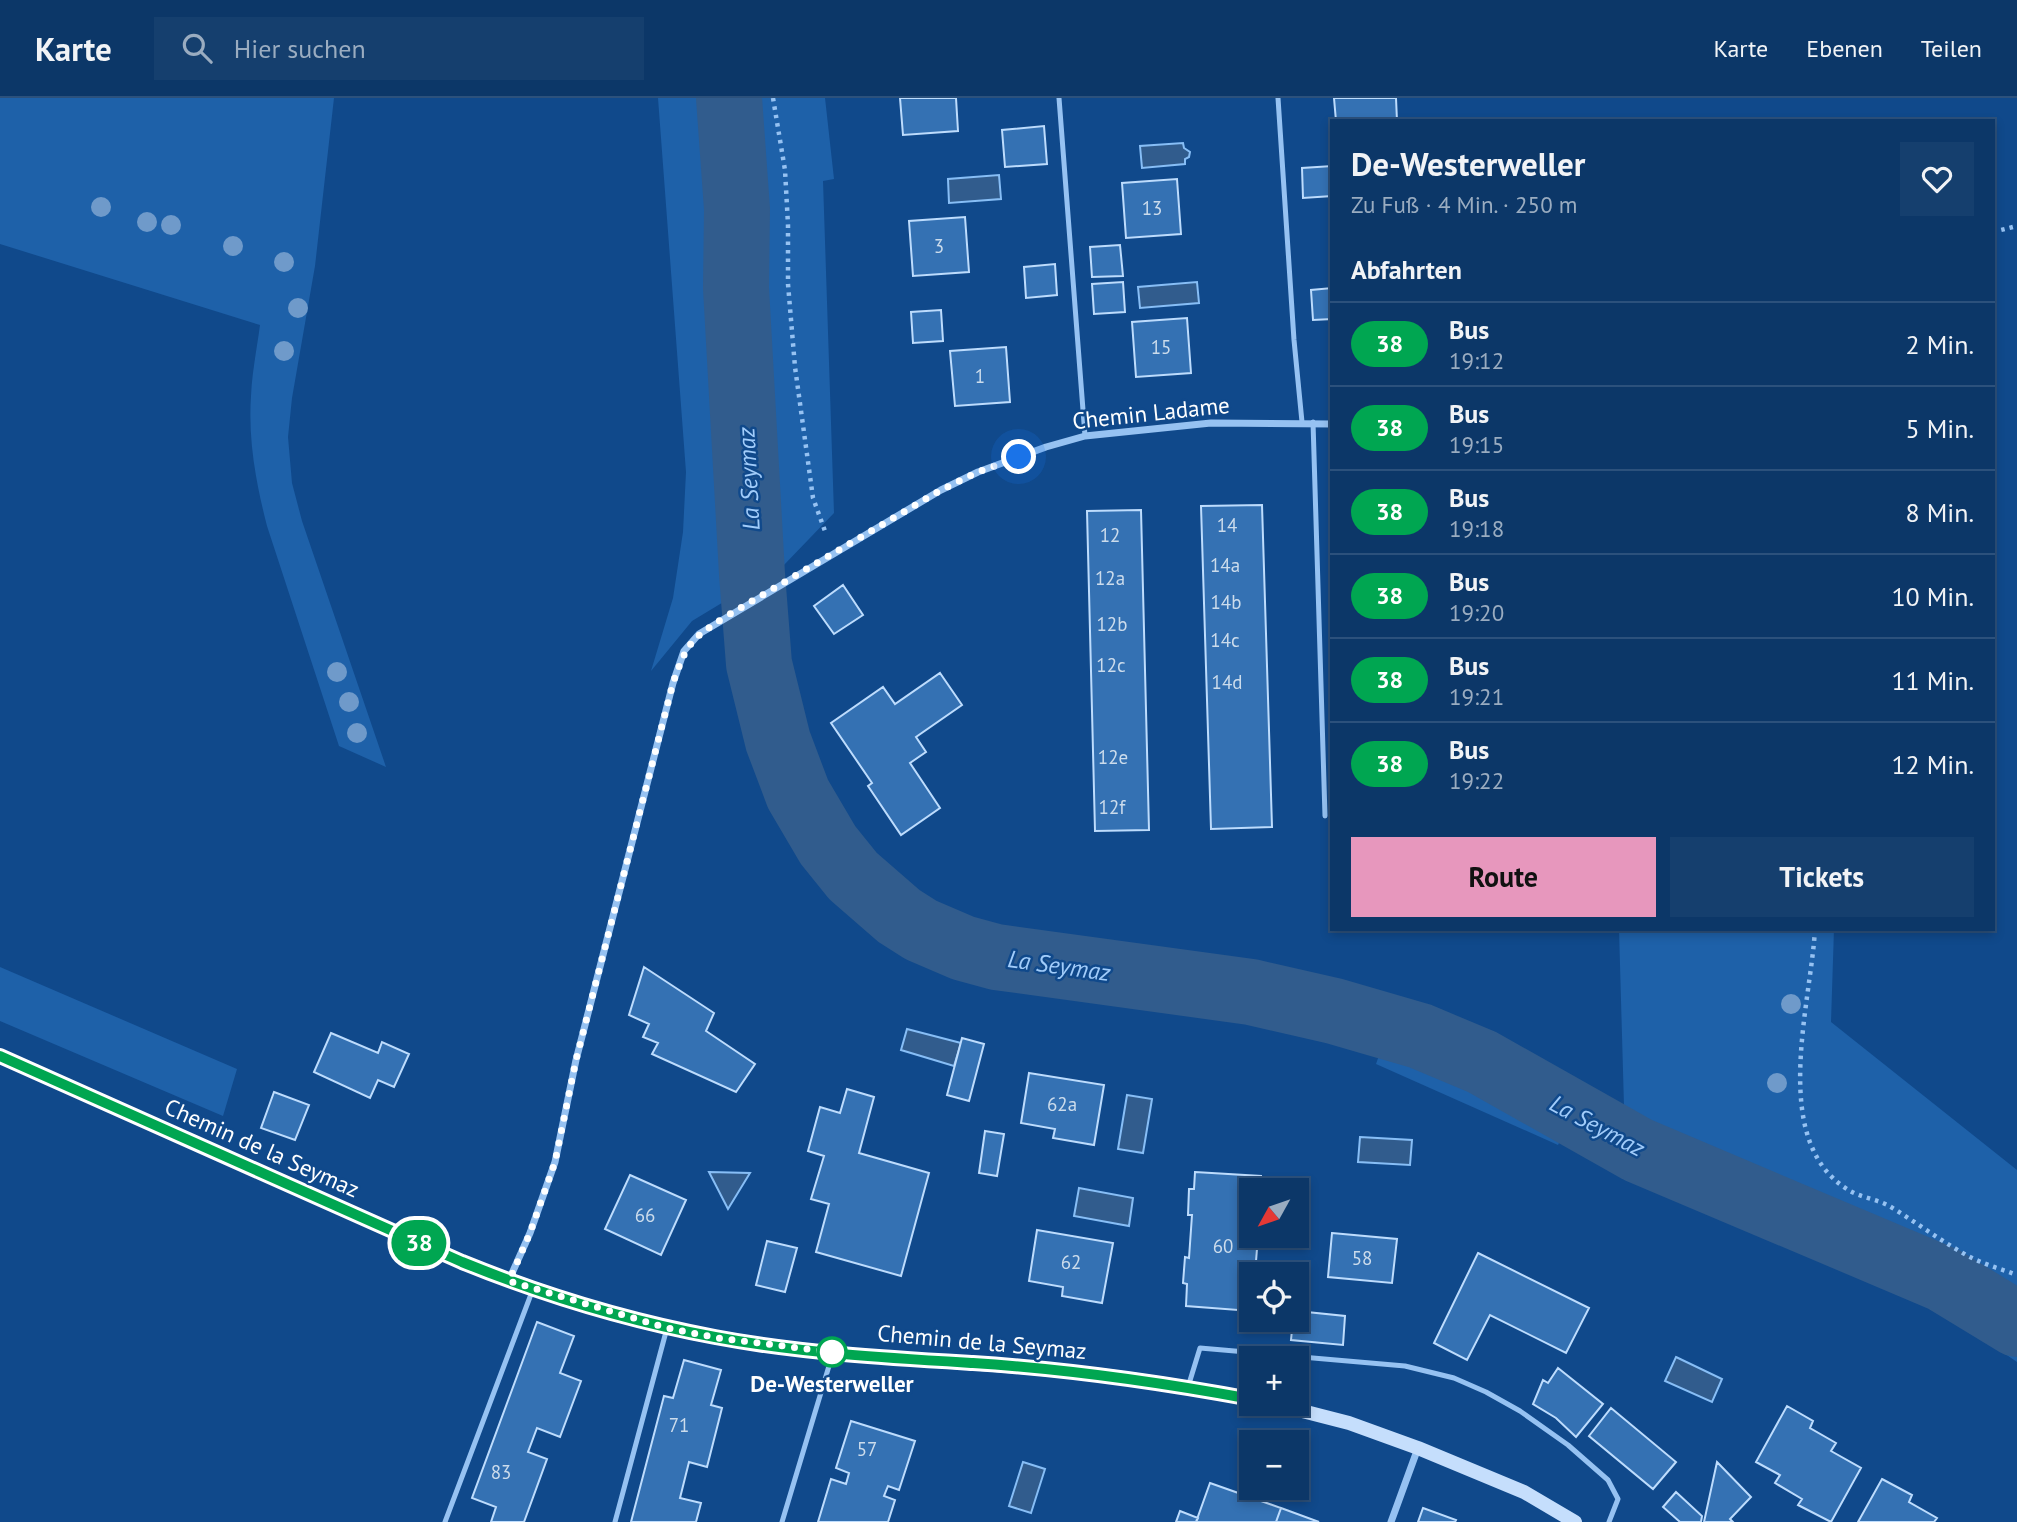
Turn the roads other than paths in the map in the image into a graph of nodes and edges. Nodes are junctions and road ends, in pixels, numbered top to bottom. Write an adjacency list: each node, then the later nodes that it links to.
1 (1059, 98): 6 (lane)
2 (1278, 98): 3 (lane)
3 (1302, 422): 4 (street, Chemin Ladame); 6 (street, Chemin Ladame)
4 (1313, 422): 5 (street, Chemin Ladame); 7 (lane)
5 (1330, 424)
6 (1085, 436): 9 (street, Chemin Ladame)
7 (1325, 816)
8 (0, 1056): 9 (street, Chemin de la Seymaz)
9 (509, 1281): 10 (street, Chemin de la Seymaz)
10 (533, 1289): 11 (street, Chemin de la Seymaz); 17 (lane)
11 (667, 1328): 12 (street, Chemin de la Seymaz); 18 (lane)
12 (833, 1353): 13 (street, Chemin de la Seymaz); 19 (lane)
13 (1188, 1387): 14 (street, Chemin de la Seymaz); 22 (lane)
14 (1239, 1397)
15 (1309, 1413): 16 (street)
16 (1419, 1448): 20 (street); 21 (street)
17 (445, 1522)
18 (615, 1522)
19 (782, 1522)
20 (1391, 1522)
21 (1575, 1522)
22 (1609, 1522)

